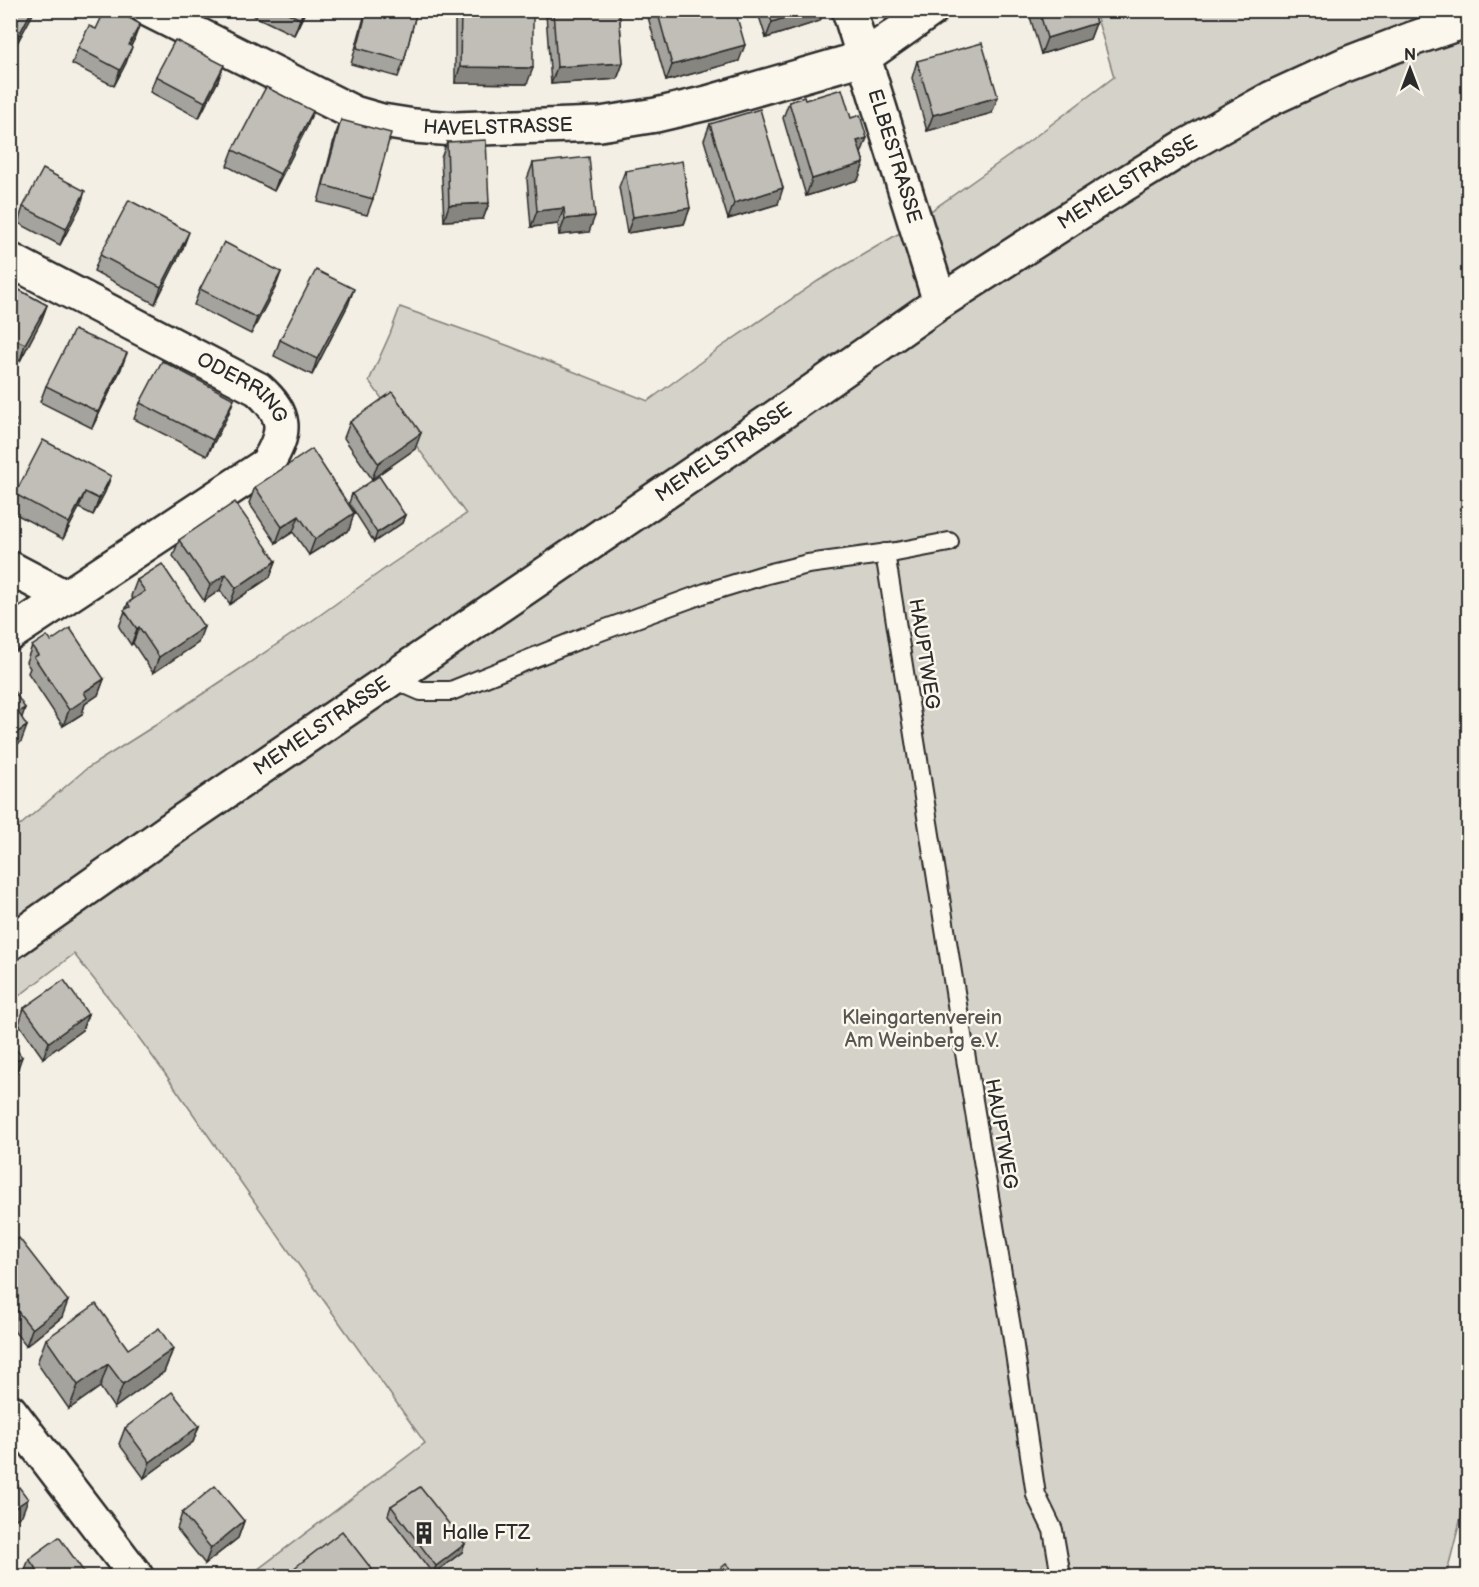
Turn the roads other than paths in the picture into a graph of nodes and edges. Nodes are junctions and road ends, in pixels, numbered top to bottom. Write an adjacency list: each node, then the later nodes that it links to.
1 (149, 10): 5 (street, HAVELSTRASSE)
2 (849, 10): 5 (street, ELBESTRASSE)
3 (931, 10): 5 (street, HAVELSTRASSE)
4 (1468, 20): 7 (street, MEMELSTRASSE)
5 (863, 58): 7 (street, ELBESTRASSE)
6 (10, 260): 11 (street, ODERRING)
7 (940, 302): 13 (street, MEMELSTRASSE)
8 (949, 542): 9 (lane)
9 (885, 553): 13 (lane); 17 (lane, HAUPTWEG)
10 (10, 568): 11 (street)
11 (65, 597): 12 (street, ODERRING)
12 (10, 634)
13 (391, 678): 14 (street, MEMELSTRASSE)
14 (10, 943)
15 (10, 1411): 16 (street)
16 (136, 1576)
17 (1061, 1576)

